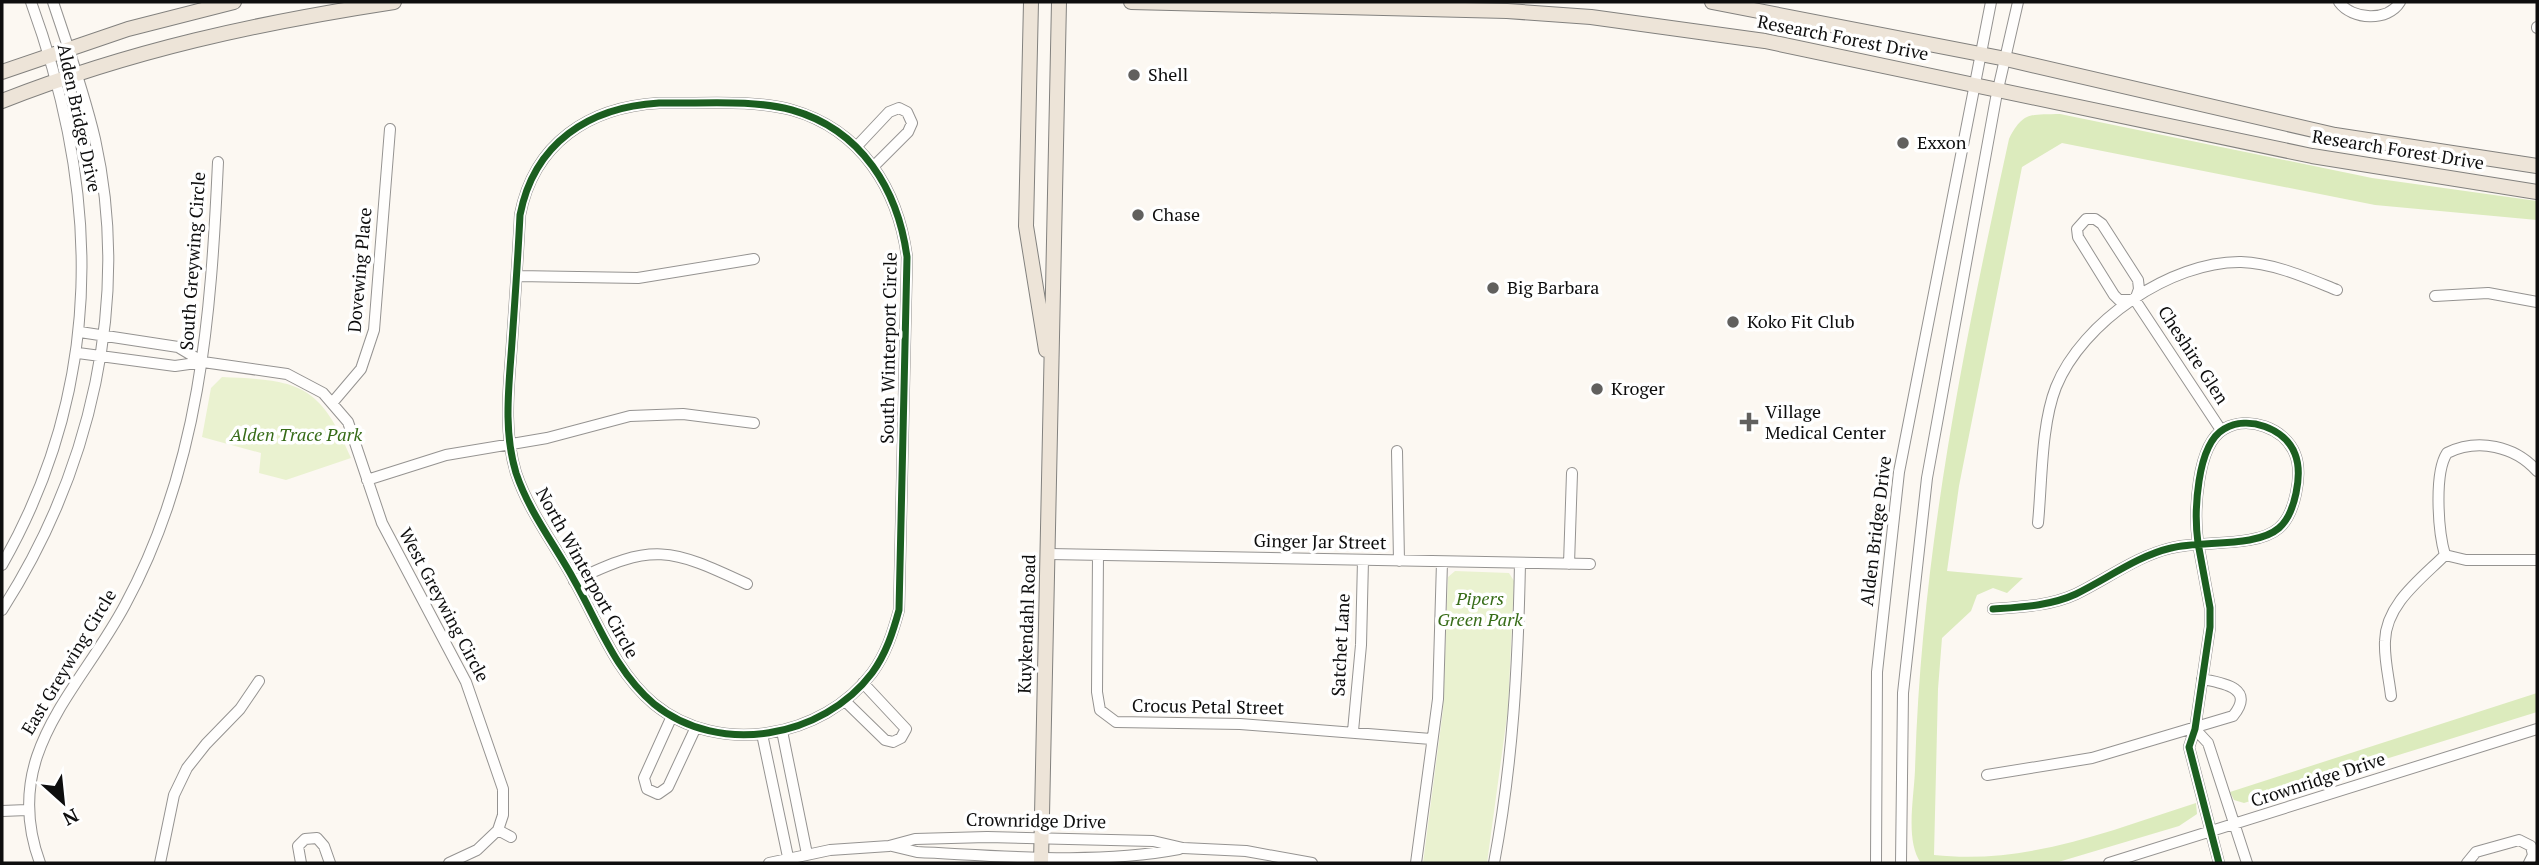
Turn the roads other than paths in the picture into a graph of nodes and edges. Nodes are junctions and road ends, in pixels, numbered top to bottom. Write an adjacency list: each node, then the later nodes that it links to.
1 (31, 2): 19 (street, Alden Bridge Drive)
2 (53, 2): 17 (street, Alden Bridge Drive)
3 (234, 2): 17 (main road)
4 (394, 2): 22 (main road)
5 (1031, 2): 44 (main road, Kuykendahl Road)
6 (1059, 2): 44 (main road, Kuykendahl Road)
7 (1131, 2): 15 (main road, Research Forest Drive)
8 (1434, 2): 15 (main road)
9 (1494, 2): 16 (main road)
10 (1712, 2): 18 (main road, Research Forest Drive)
11 (1991, 2): 18 (street, Alden Bridge Drive)
12 (2018, 2): 20 (street)
13 (2339, 2): 14 (street)
14 (2400, 2)
15 (1418, 9): 16 (main road, Research Forest Drive)
16 (1482, 11): 24 (main road, Research Forest Drive)
17 (68, 49): 19 (main road); 22 (street, Alden Bridge Drive)
18 (1980, 54): 20 (main road, Research Forest Drive); 24 (street, Alden Bridge Drive)
19 (48, 55): 21 (main road); 23 (street, Alden Bridge Drive)
20 (2006, 59): 25 (street); 31 (main road, Research Forest Drive)
21 (2, 72)
22 (76, 74): 23 (main road); 40 (street, Alden Bridge Drive)
23 (54, 80): 26 (main road); 39 (street, Alden Bridge Drive)
24 (1974, 84): 25 (main road, Research Forest Drive); 105 (street, Alden Bridge Drive)
25 (1998, 90): 32 (main road, Research Forest Drive); 106 (street)
26 (2, 101)
27 (390, 129): 45 (street, Dovewing Place)
28 (856, 146): 30 (street, South Winterport Circle); 30 (street); 34 (street, South Winterport Circle)
29 (218, 162): 43 (street, South Greywing Circle)
30 (874, 166): 72 (street, South Winterport Circle)
31 (2537, 166)
32 (2537, 192)
33 (754, 260): 34 (street)
34 (517, 276): 48 (street, South Winterport Circle)
35 (2337, 290): 37 (street)
36 (2435, 296): 38 (street)
37 (2135, 300): 37 (street); 47 (street, Cheshire Glen); 53 (street)
38 (2537, 302)
39 (80, 332): 40 (street, South Greywing Circle); 41 (street, Alden Bridge Drive)
40 (104, 335): 42 (street, Alden Bridge Drive); 43 (street, South Greywing Circle)
41 (78, 353): 42 (street, South Greywing Circle); 65 (street, Alden Bridge Drive)
42 (101, 356): 43 (street, South Greywing Circle); 69 (street, Alden Bridge Drive)
43 (203, 362): 45 (street, South Greywing Circle); 84 (street, East Greywing Circle)
44 (1052, 386): 55 (main road, Kuykendahl Road)
45 (333, 402): 52 (street, West Greywing Circle)
46 (754, 423): 48 (street)
47 (2221, 430): 54 (street); 54 (street)
48 (510, 444): 52 (street); 66 (street, North Winterport Circle)
49 (1398, 451): 60 (street)
50 (2536, 466): 57 (street)
51 (1572, 473): 63 (street)
52 (367, 480): 87 (street, West Greywing Circle)
53 (2038, 523)
54 (2198, 543): 68 (street); 70 (street)
55 (1049, 554): 56 (street, Ginger Jar Street); 90 (main road, Kuykendahl Road)
56 (1098, 555): 58 (street, Ginger Jar Street); 80 (street, Crocus Petal Street)
57 (2445, 555): 59 (street); 73 (street)
58 (1363, 560): 60 (street, Ginger Jar Street); 80 (street, Satchet Lane)
59 (2537, 560)
60 (1399, 561): 61 (street, Ginger Jar Street)
61 (1442, 562): 62 (street, Ginger Jar Street); 82 (street)
62 (1520, 563): 63 (street, Ginger Jar Street); 104 (street)
63 (1569, 564): 64 (street, Ginger Jar Street)
64 (1590, 564)
65 (2, 565)
66 (575, 580): 67 (street); 75 (street, North Winterport Circle)
67 (747, 584)
68 (1993, 609)
69 (2, 610)
70 (2202, 679): 77 (street); 77 (street)
71 (259, 681): 97 (street)
72 (863, 683): 74 (street, South Winterport Circle); 74 (street)
73 (2391, 695)
74 (845, 701): 79 (street, North Winterport Circle)
75 (672, 716): 76 (street, North Winterport Circle); 76 (street)
76 (696, 727): 81 (street, North Winterport Circle)
77 (2195, 729): 83 (street); 86 (street); 88 (street)
78 (2537, 729): 86 (street, Crownridge Drive)
79 (782, 731): 81 (street, North Winterport Circle); 93 (street)
80 (1353, 731): 82 (street, Crocus Petal Street)
81 (762, 734): 94 (street)
82 (1432, 739): 103 (street)
83 (1987, 775)
84 (27, 810): 85 (street); 96 (street, East Greywing Circle)
85 (2, 811)
86 (2234, 825): 88 (street, Crownridge Drive); 109 (street)
87 (498, 830): 89 (street); 100 (street)
88 (2210, 832): 107 (street, Crownridge Drive); 108 (street)
89 (511, 837)
90 (1041, 838): 91 (street, Crownridge Drive); 92 (street, Crownridge Drive); 95 (main road, Kuykendahl Road)
91 (889, 846): 93 (street, Crownridge Drive); 95 (street, Crownridge Drive)
92 (1183, 848): 95 (street, Crownridge Drive); 102 (street, Crownridge Drive)
93 (807, 854): 94 (street, Crownridge Drive)
94 (788, 858): 101 (street, Crownridge Drive)
95 (1041, 860)
96 (40, 863)
97 (160, 863)
98 (301, 863): 99 (street)
99 (330, 863)
100 (449, 863)
101 (768, 863)
102 (1312, 863)
103 (1416, 863)
104 (1494, 863)
105 (1876, 863)
106 (1901, 863)
107 (2109, 863)
108 (2219, 863)
109 (2247, 863)
110 (2467, 863): 111 (street)
111 (2529, 863)

